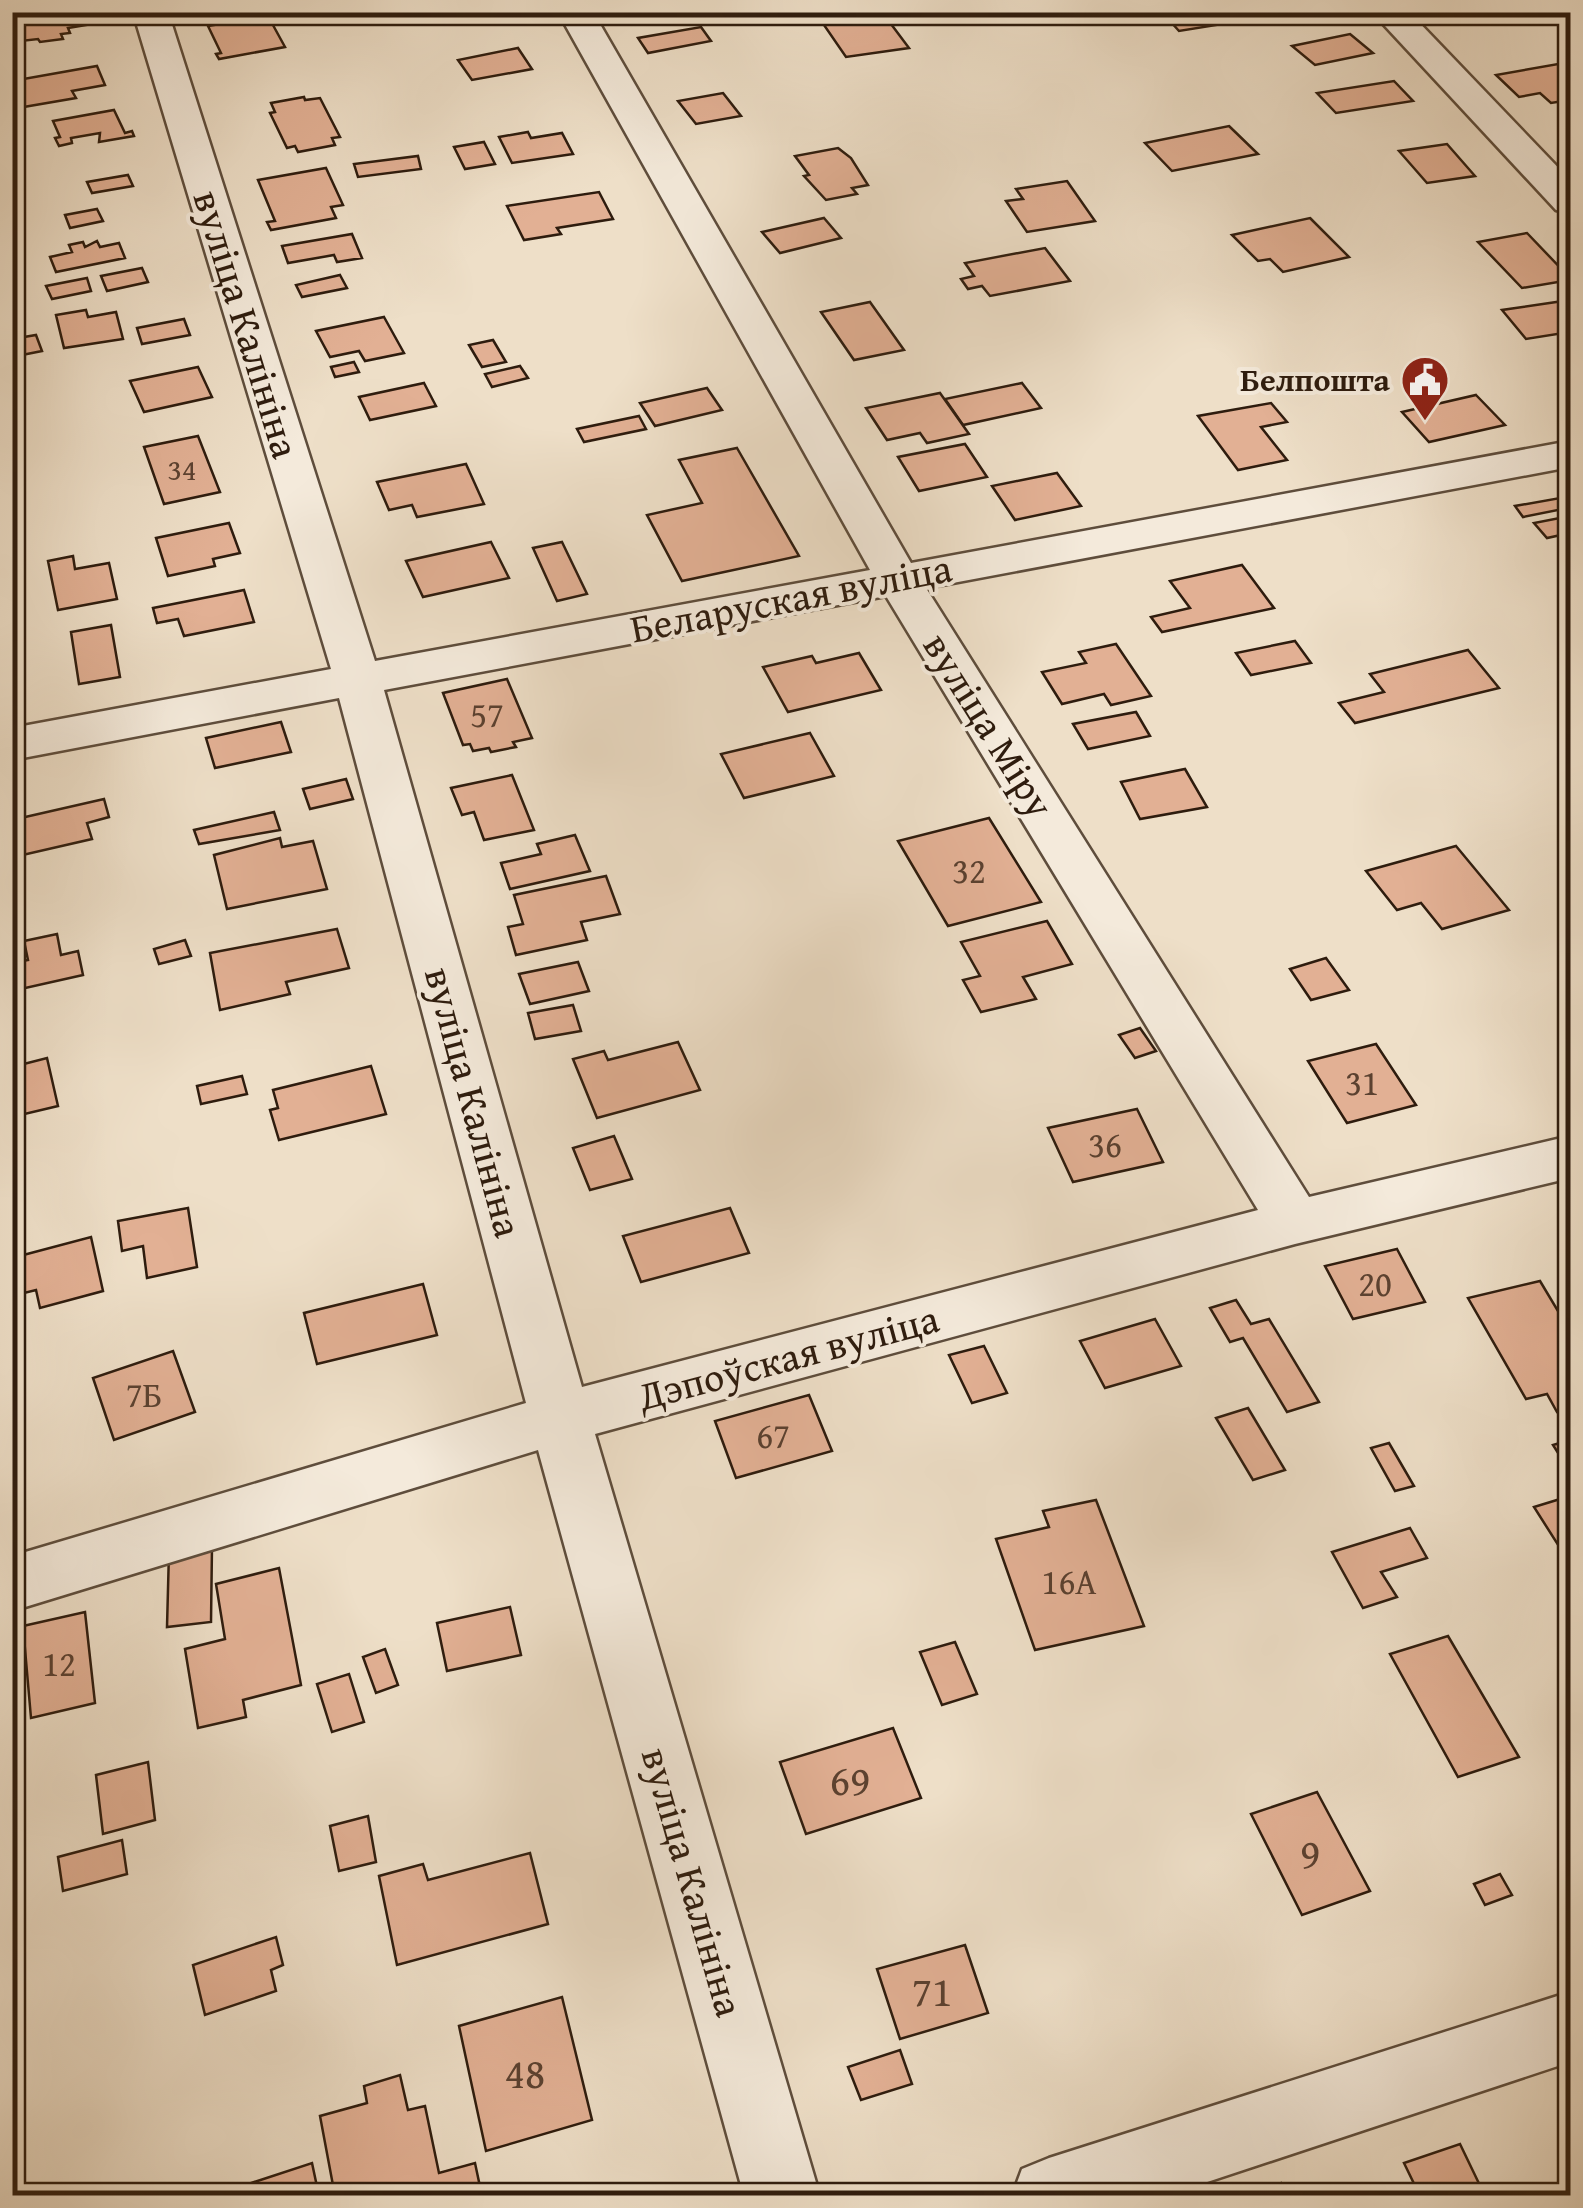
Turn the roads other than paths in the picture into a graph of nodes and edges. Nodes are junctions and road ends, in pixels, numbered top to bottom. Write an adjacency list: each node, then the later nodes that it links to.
1 (150, 12): 7 (street, вуліца Калініна)
2 (576, 12): 6 (street, вуліца Міру)
3 (1389, 12): 4 (street)
4 (1570, 202)
5 (1570, 454): 6 (street, Беларуская вуліца)
6 (898, 578): 7 (street, Беларуская вуліца); 10 (street, вуліца Міру)
7 (358, 681): 8 (street, Беларуская вуліца); 11 (street, вуліца Калініна)
8 (12, 744)
9 (1570, 1157): 10 (street, Дэпоўская вуліца)
10 (1295, 1222): 11 (street, Дэпоўская вуліца)
11 (560, 1418): 12 (street, Дэпоўская вуліца); 14 (street, вуліца Калініна)
12 (12, 1584)
13 (1570, 2027): 15 (street)
14 (782, 2196)
15 (1049, 2196)

